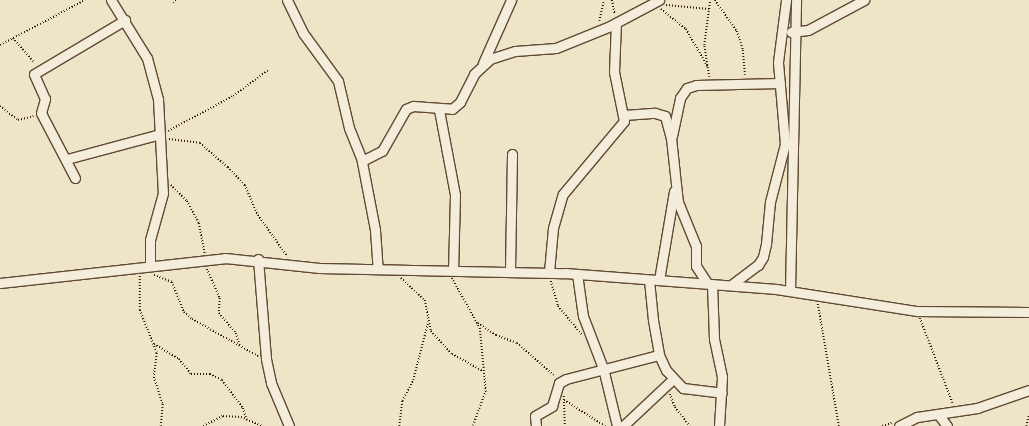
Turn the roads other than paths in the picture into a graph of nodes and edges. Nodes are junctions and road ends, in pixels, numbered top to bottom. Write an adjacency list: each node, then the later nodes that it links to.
1 (111, 0): 8 (street)
2 (286, 0): 20 (street)
3 (511, 0): 12 (street)
4 (659, 0): 9 (street)
5 (786, 0): 10 (street)
6 (796, 0): 11 (street)
7 (864, 0): 11 (street)
8 (125, 20): 16 (street); 19 (street)
9 (616, 23): 12 (street); 15 (street)
10 (784, 32): 11 (street); 13 (street)
11 (796, 32): 35 (street)
12 (483, 63): 14 (street)
13 (780, 83): 17 (street); 34 (street)
14 (440, 110): 20 (street); 25 (street)
15 (624, 115): 17 (street); 28 (street)
16 (161, 136): 19 (street); 26 (street)
17 (671, 138): 22 (street)
18 (512, 154): 27 (street)
19 (67, 159): 21 (street)
20 (362, 161): 24 (street)
21 (74, 178)
22 (675, 190): 31 (street); 33 (street)
23 (258, 259): 24 (street); 26 (street); 43 (street)
24 (378, 269): 25 (street)
25 (449, 269): 27 (street)
26 (151, 270): 32 (street)
27 (510, 270): 28 (street)
28 (549, 272): 29 (street)
29 (578, 274): 30 (street); 38 (street)
30 (649, 280): 31 (street); 37 (street)
31 (659, 280): 33 (street)
32 (0, 283)
33 (709, 283): 34 (street); 41 (street)
34 (731, 285): 35 (street)
35 (790, 291): 36 (street)
36 (1029, 312)
37 (659, 355): 38 (street); 39 (street)
38 (603, 368): 44 (street); 45 (street)
39 (670, 382): 41 (street); 46 (street)
40 (1029, 390): 42 (street)
41 (722, 393): 47 (street)
42 (938, 414): 48 (street); 49 (street)
43 (289, 426)
44 (536, 426)
45 (617, 426)
46 (623, 426)
47 (719, 426)
48 (899, 426)
49 (947, 426)

